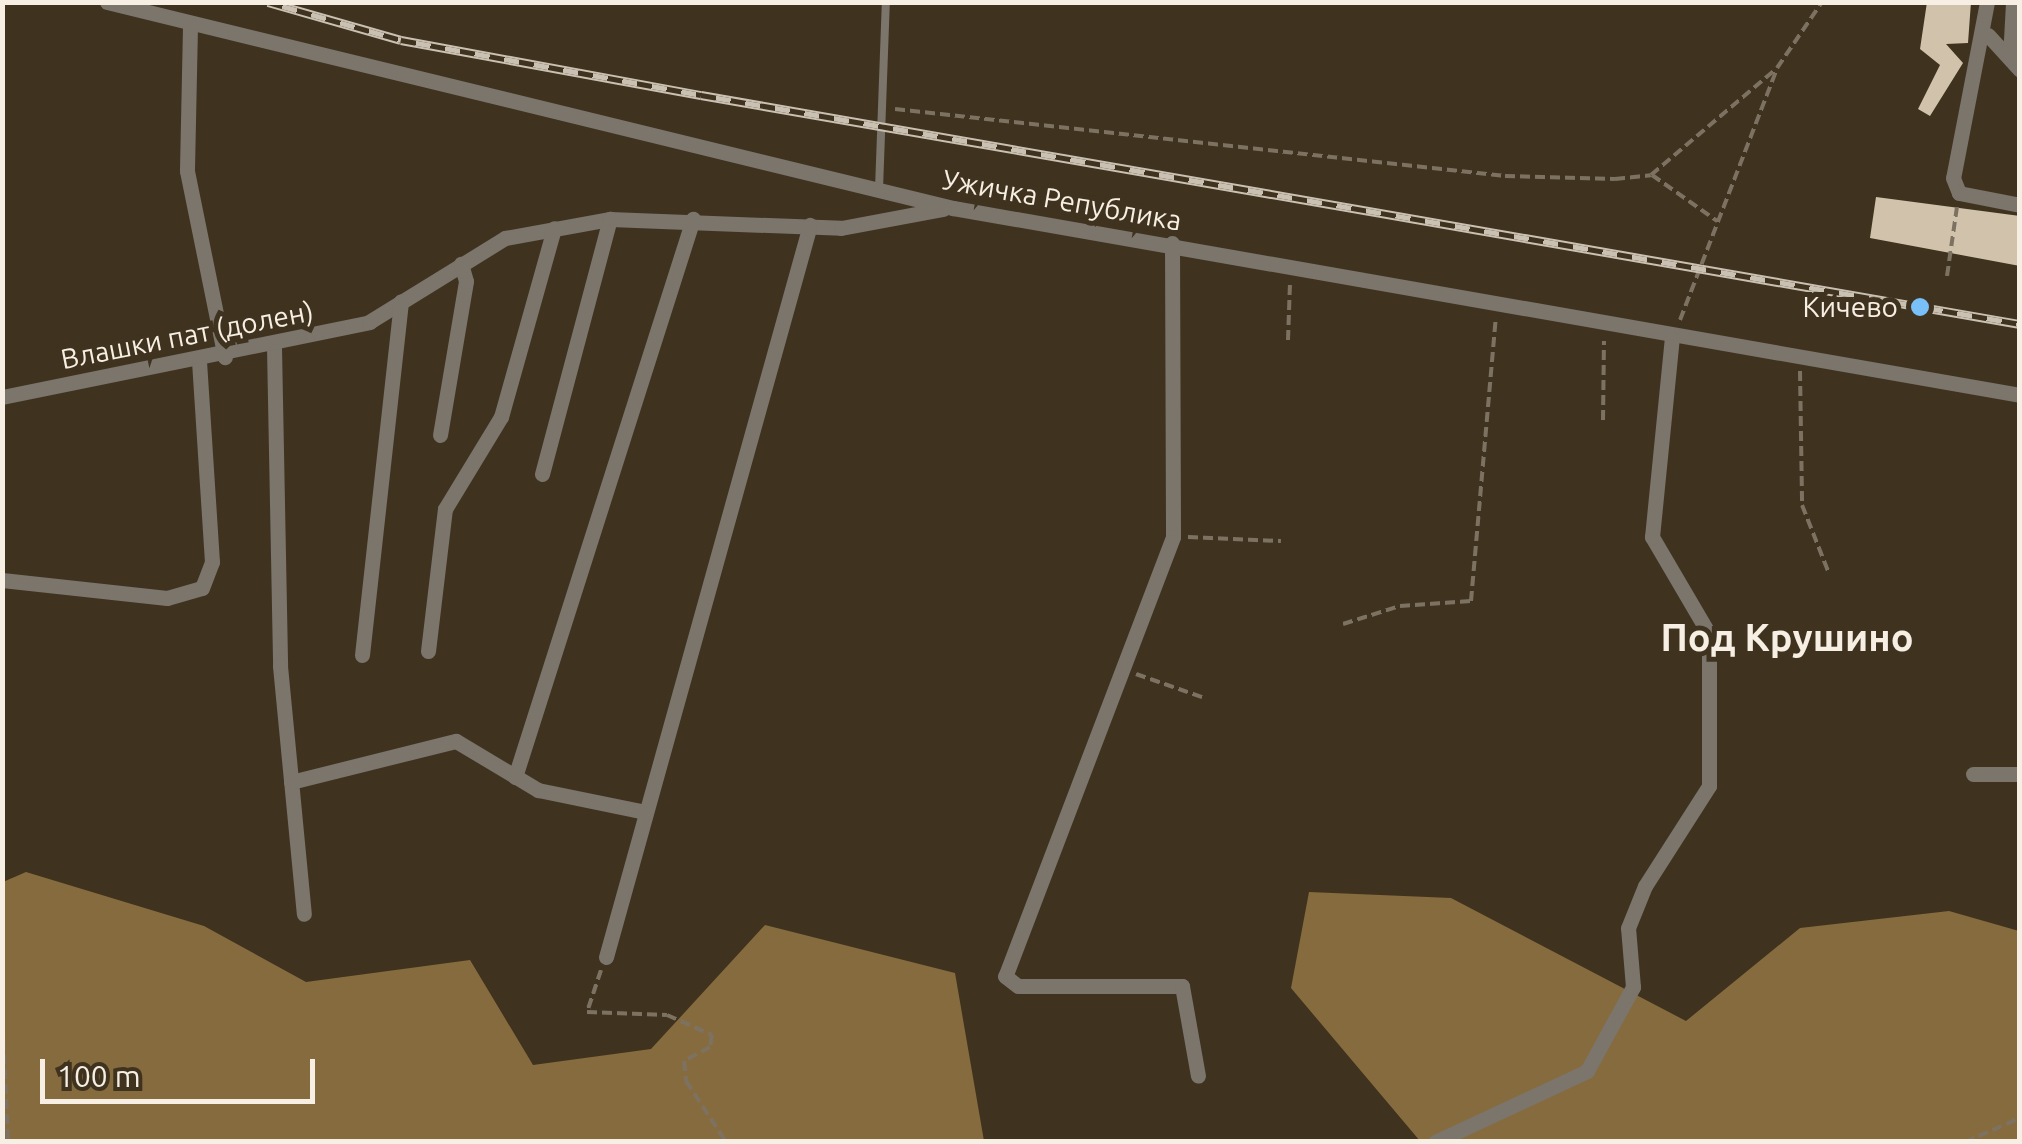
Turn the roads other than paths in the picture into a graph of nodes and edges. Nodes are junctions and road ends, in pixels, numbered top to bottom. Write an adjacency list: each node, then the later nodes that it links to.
1 (107, 2): 5 (street, Ужичка Република)
2 (886, 2): 8 (lane)
3 (1987, 2): 6 (street)
4 (2014, 2): 7 (street)
5 (190, 26): 8 (street, Ужичка Република); 20 (street)
6 (1988, 35): 7 (street); 9 (street)
7 (2014, 64)
8 (879, 190): 10 (street, Ужичка Република)
9 (2020, 206)
10 (953, 208): 13 (street, Влашки пат (долен)); 15 (street, Ужичка Република)
11 (693, 218): 12 (street, Влашки пат (долен)); 13 (street, Влашки пат (долен)); 31 (street)
12 (610, 220): 14 (street, Влашки пат (долен)); 25 (street)
13 (810, 225): 33 (street)
14 (554, 228): 16 (street, Влашки пат (долен)); 27 (street)
15 (1172, 243): 18 (street, Ужичка Република); 36 (street)
16 (461, 264): 17 (street, Влашки пат (долен)); 24 (street)
17 (401, 301): 19 (street, Влашки пат (долен)); 28 (street)
18 (1672, 338): 22 (street, Ужичка Република); 37 (street)
19 (274, 347): 20 (street, Влашки пат (долен)); 32 (street)
20 (225, 357): 21 (street, Влашки пат (долен))
21 (199, 361): 23 (street, Влашки пат (долен)); 26 (street)
22 (2020, 395)
23 (2, 397)
24 (440, 435)
25 (542, 474)
26 (2, 580)
27 (428, 651)
28 (362, 655)
29 (1973, 774): 30 (street)
30 (2020, 774)
31 (515, 778): 32 (street); 33 (street)
32 (292, 782): 34 (street)
33 (640, 811): 35 (street)
34 (304, 914)
35 (606, 957)
36 (1198, 1076)
37 (1435, 1142)

